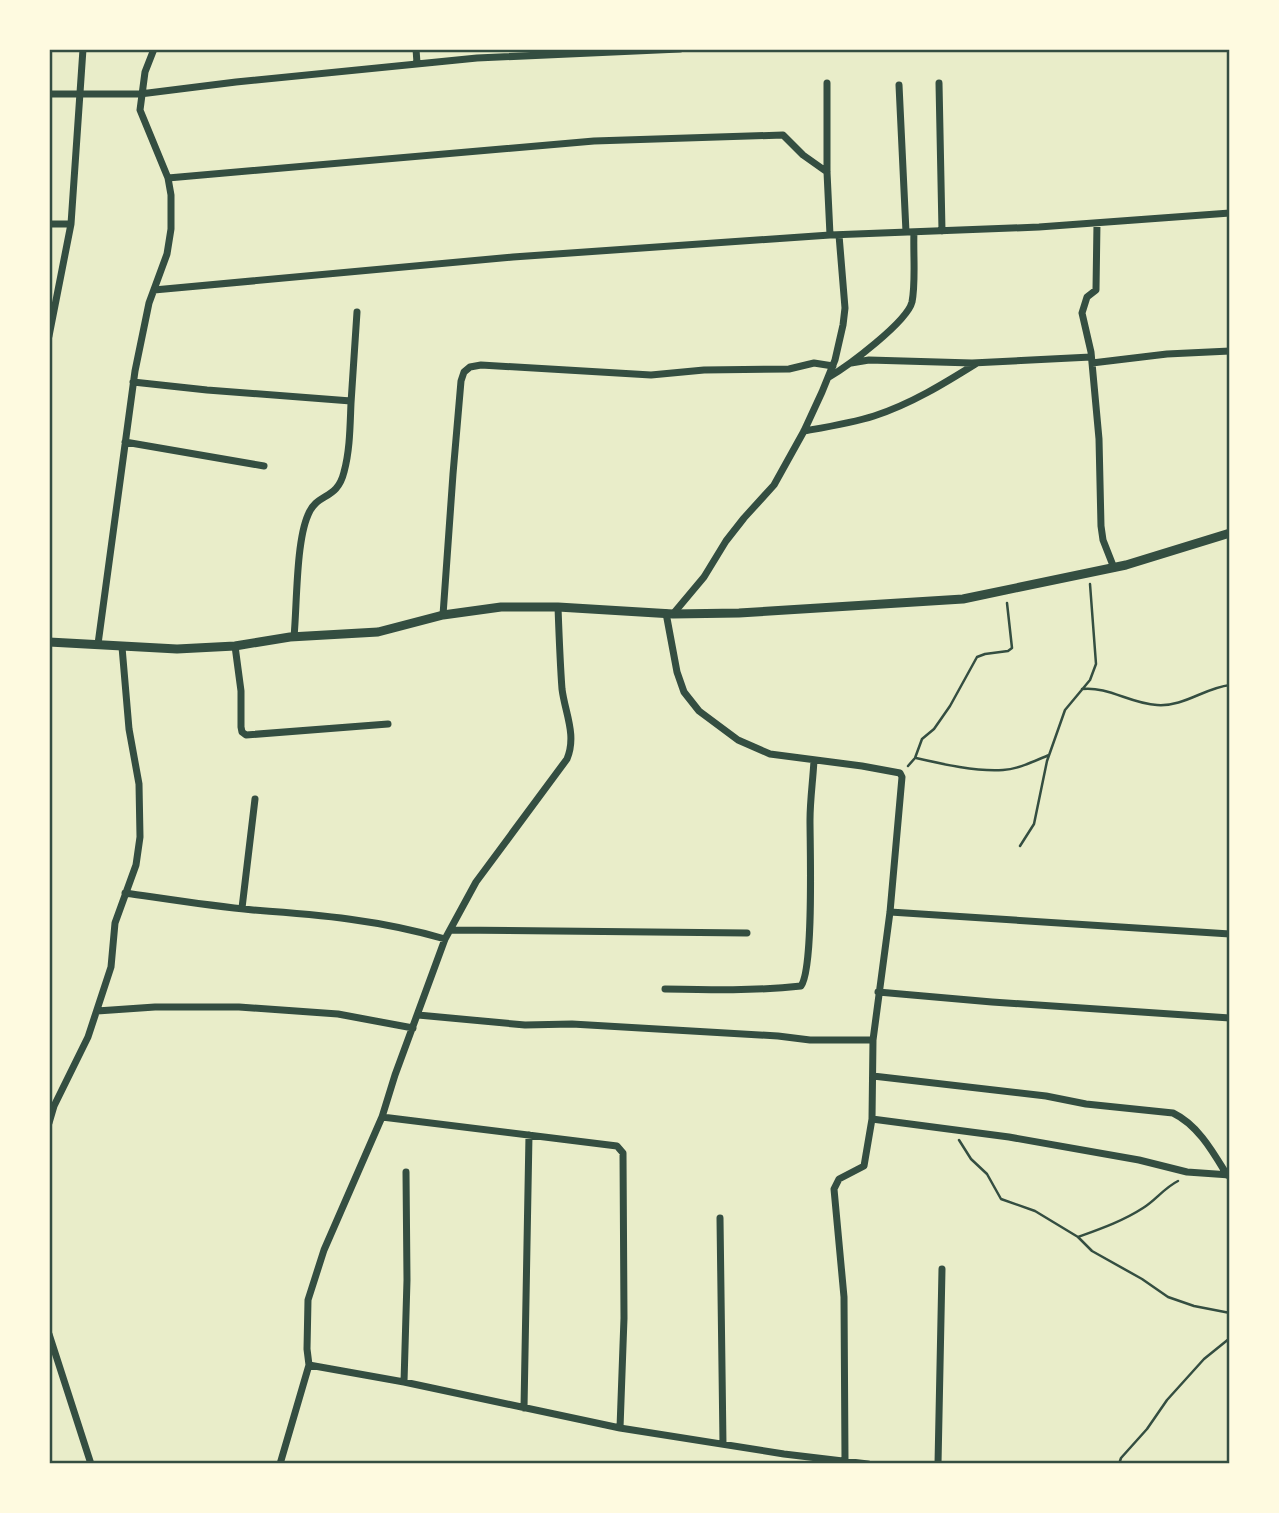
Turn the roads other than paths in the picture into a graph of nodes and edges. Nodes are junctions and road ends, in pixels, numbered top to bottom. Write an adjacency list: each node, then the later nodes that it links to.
1 (83, 49): 10 (street)
2 (154, 49): 11 (street)
3 (416, 49): 5 (street)
4 (680, 49): 5 (street)
5 (417, 64): 11 (street)
6 (827, 83): 12 (street)
7 (939, 83): 18 (street)
8 (899, 85): 19 (street)
9 (49, 94): 10 (street)
10 (82, 94): 11 (street); 17 (street)
11 (141, 94): 13 (street)
12 (827, 172): 13 (street); 20 (street)
13 (168, 178): 21 (street)
14 (1230, 213): 15 (street)
15 (1097, 223): 18 (street); 26 (street)
16 (49, 224): 17 (street)
17 (71, 224): 22 (street)
18 (942, 231): 19 (street)
19 (910, 232): 20 (street); 28 (street)
20 (835, 235): 21 (street); 29 (street)
21 (154, 290): 31 (street)
22 (53, 303): 24 (street)
23 (356, 312): 32 (street)
24 (49, 336)
25 (1230, 351): 26 (street)
26 (1091, 360): 27 (street); 37 (street)
27 (978, 362): 28 (street); 33 (street)
28 (851, 363): 30 (street)
29 (833, 366): 30 (street); 40 (street)
30 (828, 377): 33 (street)
31 (133, 382): 32 (street); 34 (street)
32 (351, 401): 41 (street)
33 (804, 431): 39 (street)
34 (125, 442): 35 (street); 43 (street)
35 (264, 466)
36 (1230, 533): 37 (street)
37 (1114, 568): 39 (street)
38 (558, 607): 39 (street); 40 (street); 52 (street)
39 (669, 613): 47 (street)
40 (443, 615): 41 (street)
41 (294, 637): 44 (street)
42 (49, 642): 43 (street)
43 (98, 644): 45 (street)
44 (235, 646): 45 (street); 46 (street)
45 (122, 647): 49 (street)
46 (388, 724)
47 (814, 760): 51 (street); 56 (street)
48 (255, 799): 50 (street)
49 (125, 893): 50 (street); 58 (street)
50 (242, 908): 55 (street)
51 (890, 912): 54 (street); 57 (street)
52 (451, 930): 53 (street); 55 (street)
53 (747, 933)
54 (1230, 934)
55 (445, 939): 59 (street)
56 (665, 989)
57 (878, 992): 60 (street); 62 (street)
58 (97, 1011): 61 (street); 66 (street)
59 (418, 1015): 61 (street); 62 (street)
60 (1230, 1018)
61 (413, 1028): 64 (street)
62 (873, 1040): 63 (street)
63 (873, 1076): 65 (street); 69 (street)
64 (383, 1117): 67 (street); 73 (street)
65 (873, 1119): 69 (street); 79 (street)
66 (49, 1124)
67 (529, 1135): 75 (street); 76 (street)
68 (406, 1172): 74 (street)
69 (1229, 1175)
70 (720, 1218): 77 (street)
71 (942, 1269): 84 (street)
72 (49, 1334): 80 (street)
73 (309, 1365): 74 (street); 81 (street)
74 (404, 1382): 75 (street)
75 (524, 1408): 76 (street)
76 (620, 1428): 77 (street)
77 (723, 1444): 78 (street)
78 (784, 1454): 79 (street); 82 (street)
79 (845, 1460): 83 (street)
80 (91, 1464)
81 (280, 1464)
82 (782, 1464)
83 (868, 1464)
84 (938, 1464)

